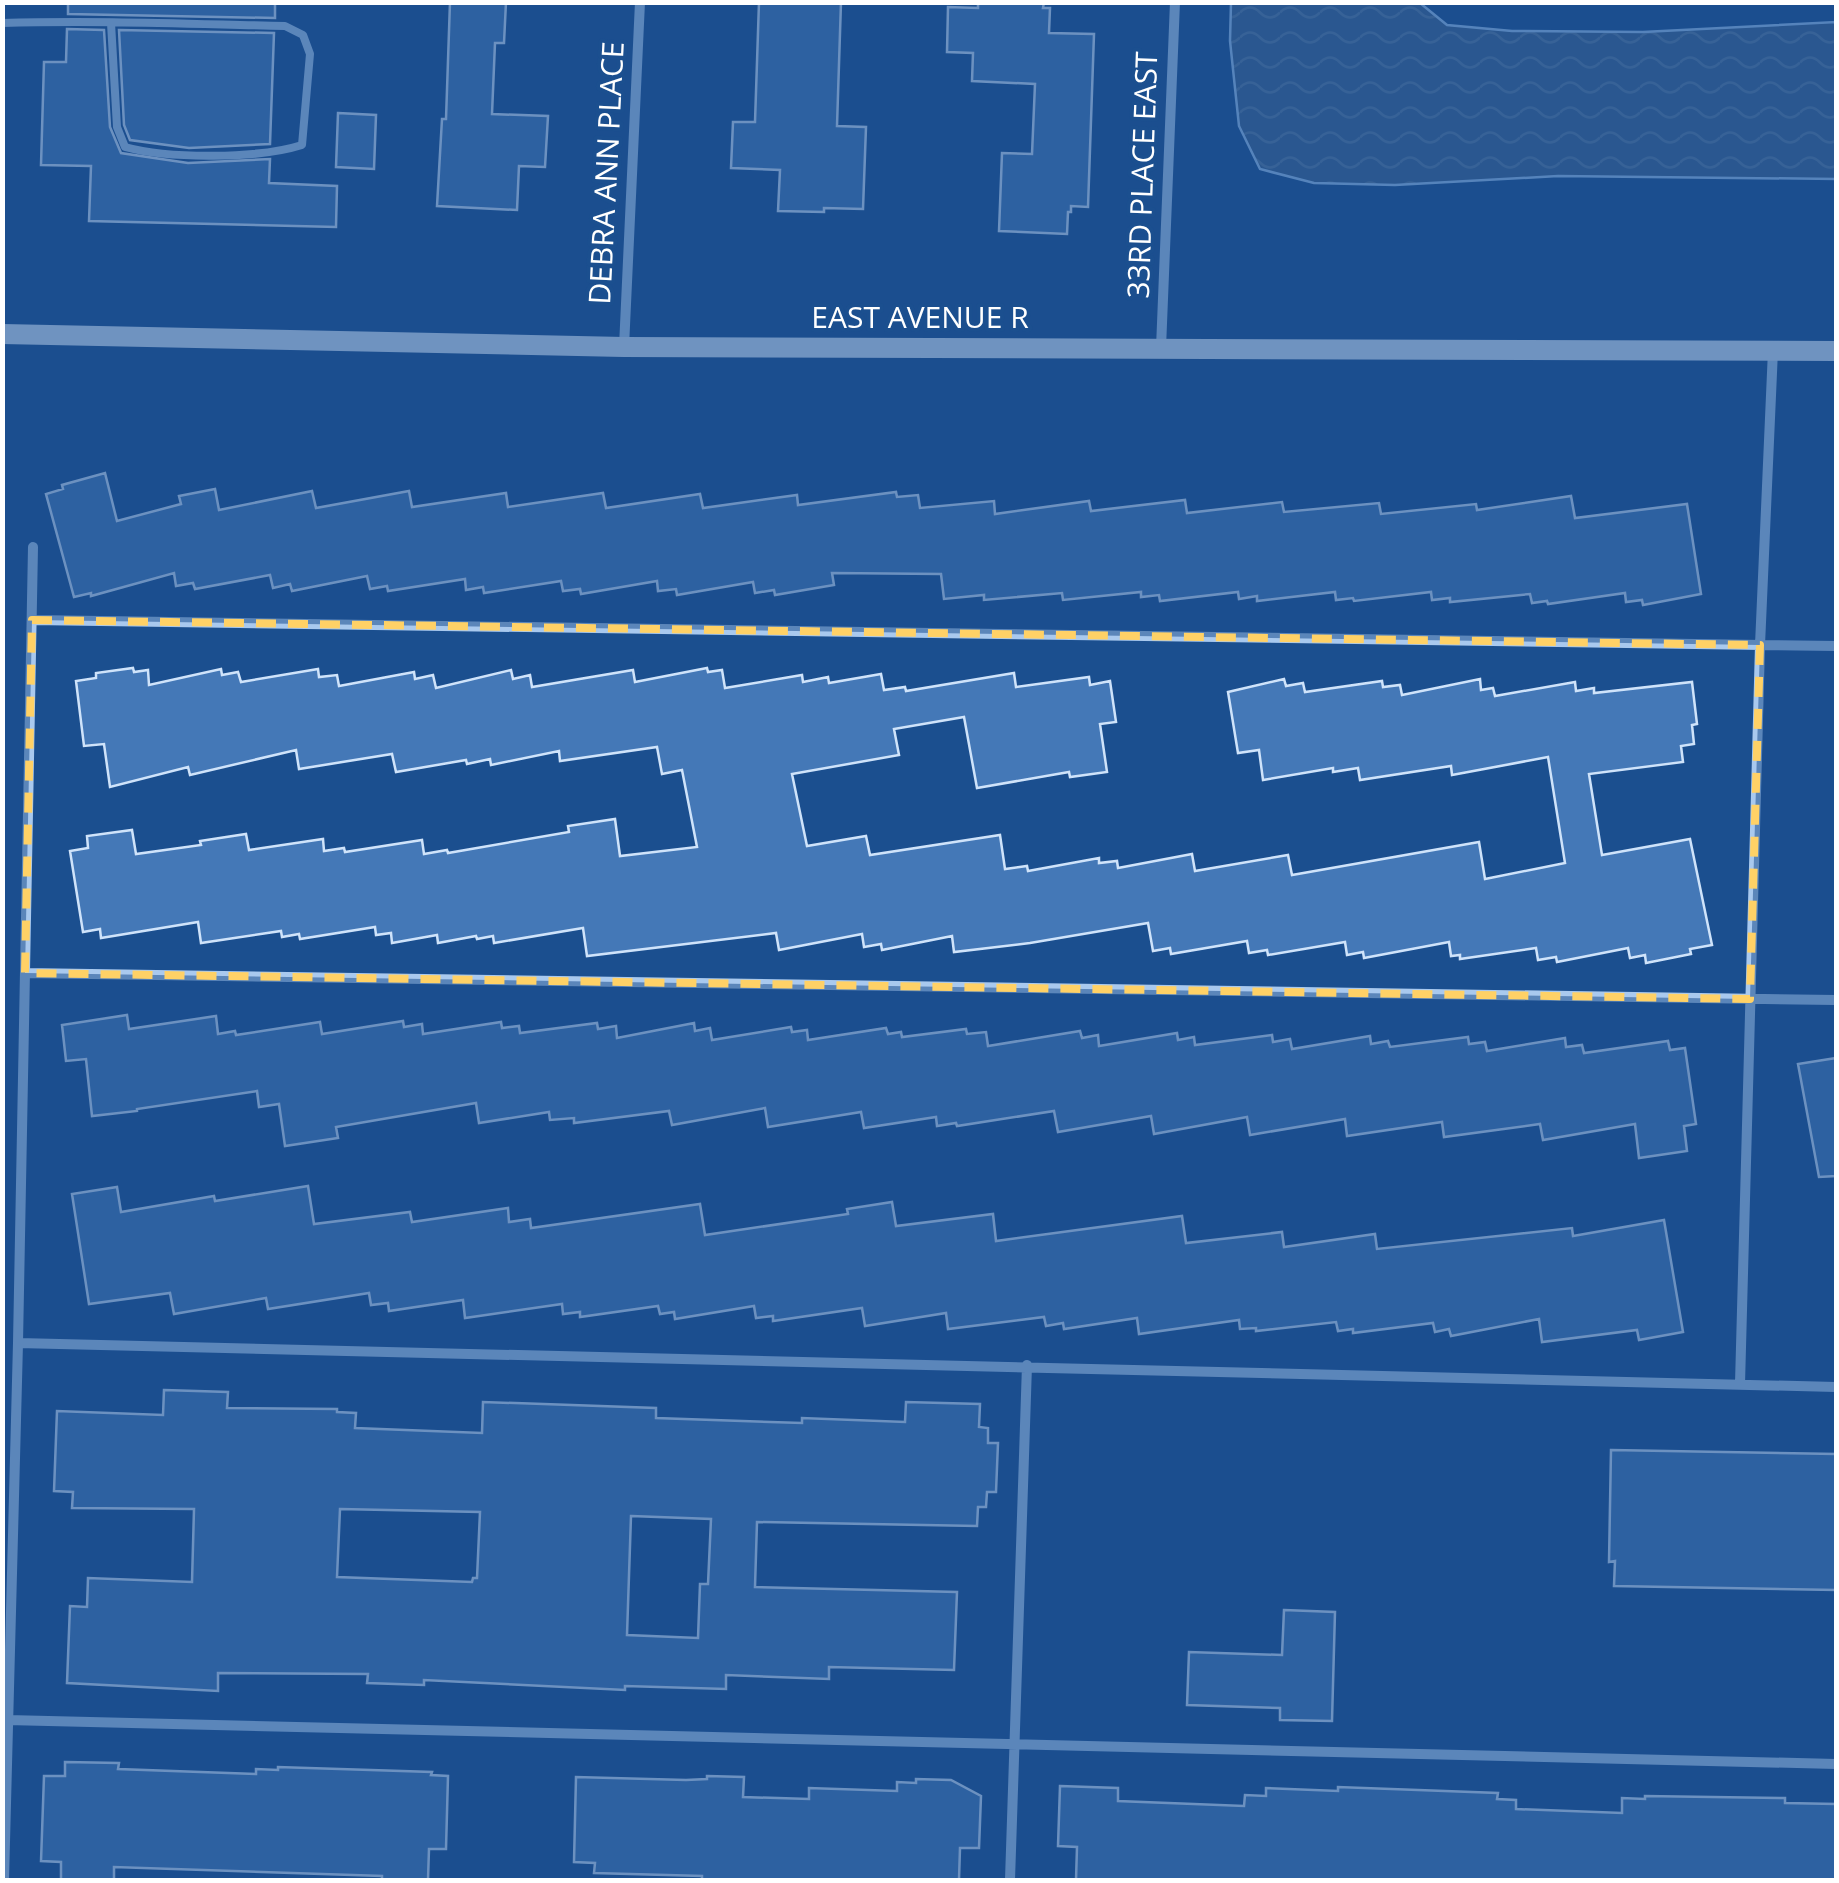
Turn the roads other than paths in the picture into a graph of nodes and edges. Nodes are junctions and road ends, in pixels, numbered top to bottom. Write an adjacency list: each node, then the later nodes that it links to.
1 (640, 2): 6 (street, DEBRA ANN PLACE)
2 (1175, 2): 7 (street, 33RD PLACE EAST)
3 (112, 22): 3 (lane); 4 (lane)
4 (2, 23)
5 (2, 334): 6 (main road, EAST AVENUE R)
6 (624, 347): 7 (main road, EAST AVENUE R)
7 (1161, 349): 8 (main road, EAST AVENUE R)
8 (1773, 350): 9 (main road, EAST AVENUE R); 12 (street)
9 (1836, 351)
10 (33, 547): 11 (street)
11 (32, 620): 12 (street); 14 (street)
12 (1760, 645): 13 (street); 15 (street)
13 (1836, 646)
14 (26, 974): 15 (street); 17 (street)
15 (1750, 998): 16 (street); 19 (street)
16 (1836, 1000)
17 (18, 1343): 18 (street); 21 (street)
18 (1027, 1365): 19 (street); 22 (street)
19 (1740, 1384): 20 (street)
20 (1836, 1387)
21 (7, 1720): 22 (street); 24 (street)
22 (1015, 1746): 23 (street); 25 (street)
23 (1836, 1764)
24 (4, 1880)
25 (1010, 1880)

